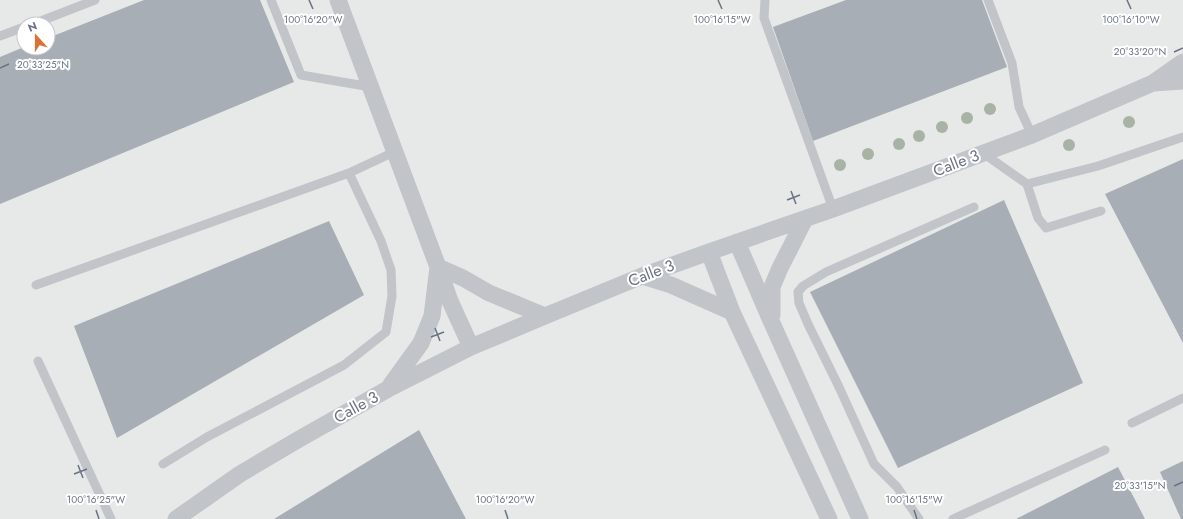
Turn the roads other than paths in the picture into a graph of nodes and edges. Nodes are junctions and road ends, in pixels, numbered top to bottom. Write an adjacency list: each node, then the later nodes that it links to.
1 (95, 0): 6 (lane)
2 (271, 0): 12 (lane)
3 (338, 0): 12 (street)
4 (765, 0): 20 (lane)
5 (988, 0): 13 (lane)
6 (53, 16)
7 (16, 30): 8 (lane)
8 (0, 36)
9 (1183, 62): 11 (street)
10 (1183, 81): 11 (street)
11 (1153, 83): 13 (street, Calle 3)
12 (371, 87): 15 (street)
13 (1032, 135): 16 (street, Calle 3)
14 (1183, 137): 18 (lane)
15 (394, 152): 17 (lane); 25 (street)
16 (983, 153): 18 (lane); 20 (street, Calle 3)
17 (349, 173): 27 (lane); 37 (lane)
18 (1027, 184): 21 (lane)
19 (974, 207): 42 (lane)
20 (833, 209): 22 (street, Calle 3)
21 (1101, 211)
22 (805, 219): 23 (street, Calle 3); 30 (street)
23 (737, 242): 24 (street, Calle 3); 30 (street)
24 (709, 252): 26 (street, Calle 3); 28 (street)
25 (438, 267): 29 (street); 31 (street); 33 (street)
26 (642, 276): 28 (street); 29 (street, Calle 3)
27 (36, 285)
28 (732, 312): 40 (street)
29 (544, 316): 31 (street, Calle 3)
30 (772, 323): 41 (street)
31 (471, 347): 33 (street, Calle 3)
32 (38, 361): 38 (lane)
33 (388, 389): 39 (street, Calle 3)
34 (1183, 398): 35 (lane)
35 (1132, 423)
36 (1105, 450): 43 (lane)
37 (163, 464)
38 (111, 519)
39 (176, 519)
40 (829, 519)
41 (860, 519)
42 (919, 519)
43 (953, 519)

